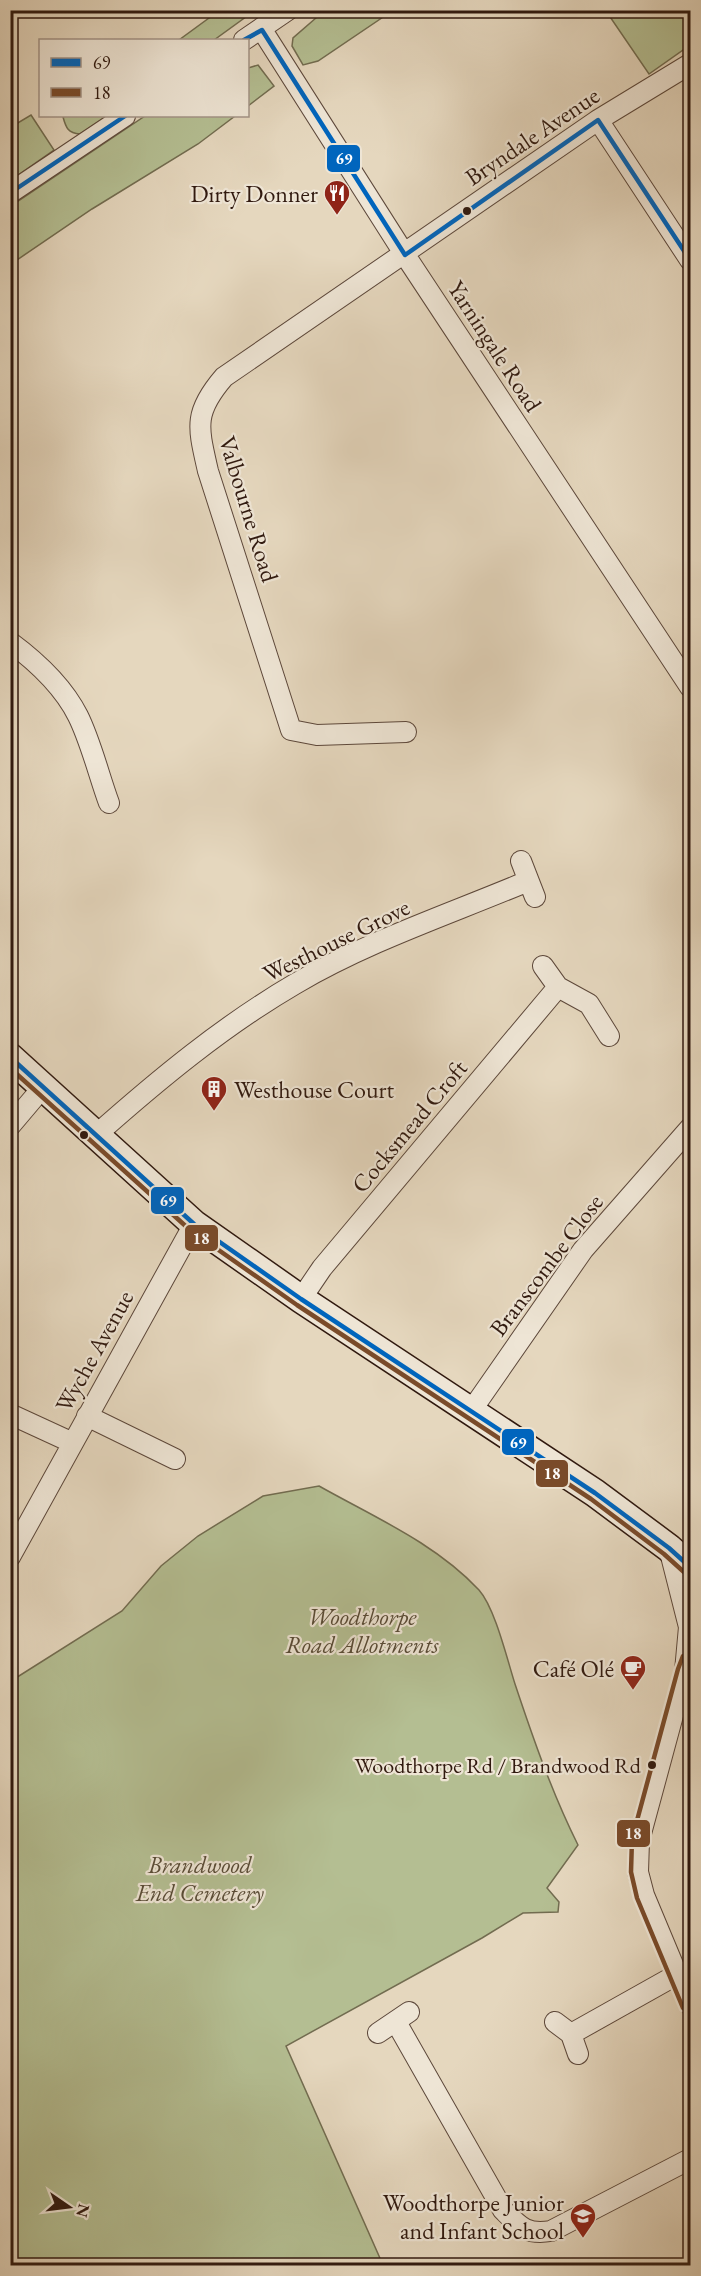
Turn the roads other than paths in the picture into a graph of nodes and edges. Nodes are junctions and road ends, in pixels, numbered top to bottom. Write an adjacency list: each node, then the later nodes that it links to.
1 (288, 10): 2 (street)
2 (262, 30): 3 (street); 8 (street, Yarningale Road)
3 (246, 39)
4 (690, 64): 6 (street, Bryndale Avenue)
5 (124, 117): 7 (street)
6 (598, 120): 8 (street, Bryndale Avenue); 9 (street)
7 (10, 193)
8 (405, 255): 11 (street, Yarningale Road); 12 (street, Valbourne Road)
9 (690, 260)
10 (10, 642): 13 (street)
11 (690, 687)
12 (406, 732)
13 (109, 803)
14 (521, 861): 22 (street, Westhouse Grove)
15 (543, 966): 16 (street)
16 (558, 987): 17 (street); 24 (street, Cocksmead Croft)
17 (609, 1036)
18 (10, 1057): 19 (street)
19 (44, 1087): 20 (street); 22 (street)
20 (10, 1126)
21 (690, 1128): 25 (street, Branscombe Close)
22 (96, 1135): 23 (street)
23 (194, 1224): 24 (street); 27 (street, Wyche Avenue)
24 (301, 1299): 25 (street)
25 (471, 1411): 30 (street)
26 (10, 1414): 28 (street, Wyche Avenue)
27 (87, 1416): 28 (street, Wyche Avenue); 29 (street)
28 (73, 1443): 31 (street)
29 (175, 1459)
30 (669, 1548): 32 (street); 33 (street)
31 (10, 1557)
32 (690, 1567)
33 (688, 1665): 34 (street)
34 (678, 1974): 35 (street); 37 (street)
35 (690, 2005)
36 (378, 2033): 38 (street)
37 (578, 2054)
38 (690, 2159)

